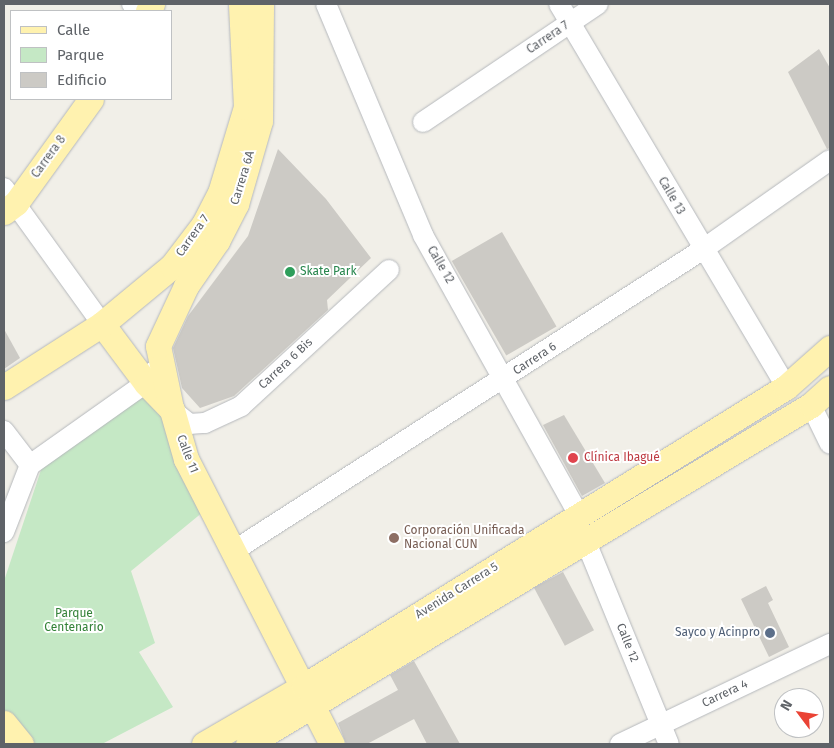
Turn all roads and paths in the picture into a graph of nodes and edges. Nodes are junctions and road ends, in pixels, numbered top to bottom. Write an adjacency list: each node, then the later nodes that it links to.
1 (241, 4): 13 (main road, Carrera 7)
2 (261, 4): 15 (main road, Carrera 6A)
3 (326, 4): 16 (street, Calle 12)
4 (559, 4): 6 (street, Calle 13)
5 (598, 4): 6 (street, Carrera 7)
6 (571, 23): 8 (street, Carrera 7); 11 (street, Calle 13)
7 (90, 100): 10 (main road, Carrera 8)
8 (423, 122)
9 (830, 160): 11 (street, Carrera 6)
10 (8, 201): 13 (street)
11 (702, 250): 16 (street, Carrera 6); 18 (street, Calle 13)
12 (389, 270): 21 (street, Carrera 6 Bis)
13 (102, 324): 15 (main road); 17 (main road, Carrera 7)
14 (830, 348): 18 (main road, Avenida Carrera 5)
15 (152, 373): 21 (main road, Carrera 6A); 24 (street)
16 (505, 378): 25 (street, Calle 12); 28 (street, Carrera 6)
17 (4, 387)
18 (786, 387): 25 (main road, Avenida Carrera 5)
19 (830, 388): 20 (main road, Avenida Carrera 5)
20 (811, 405): 23 (street); 27 (main road, Avenida Carrera 5)
21 (172, 410): 28 (main road, Calle 11)
22 (4, 430): 24 (street)
23 (830, 444)
24 (30, 465): 26 (street)
25 (579, 515): 30 (main road, Avenida Carrera 5)
26 (4, 532)
27 (586, 542): 30 (main road, Avenida Carrera 5); 32 (street, Calle 12)
28 (235, 550): 30 (main road, Calle 11)
29 (830, 644): 32 (street, Carrera 4)
30 (309, 697): 34 (main road, Avenida Carrera 5); 35 (main road, Avenida Carrera 5); 36 (main road, Calle 11)
31 (4, 723): 33 (main road)
32 (661, 724): 37 (street, Carrera 4); 38 (street, Calle 12)
33 (21, 744)
34 (204, 744)
35 (248, 744)
36 (332, 744)
37 (620, 744)
38 (669, 744)

